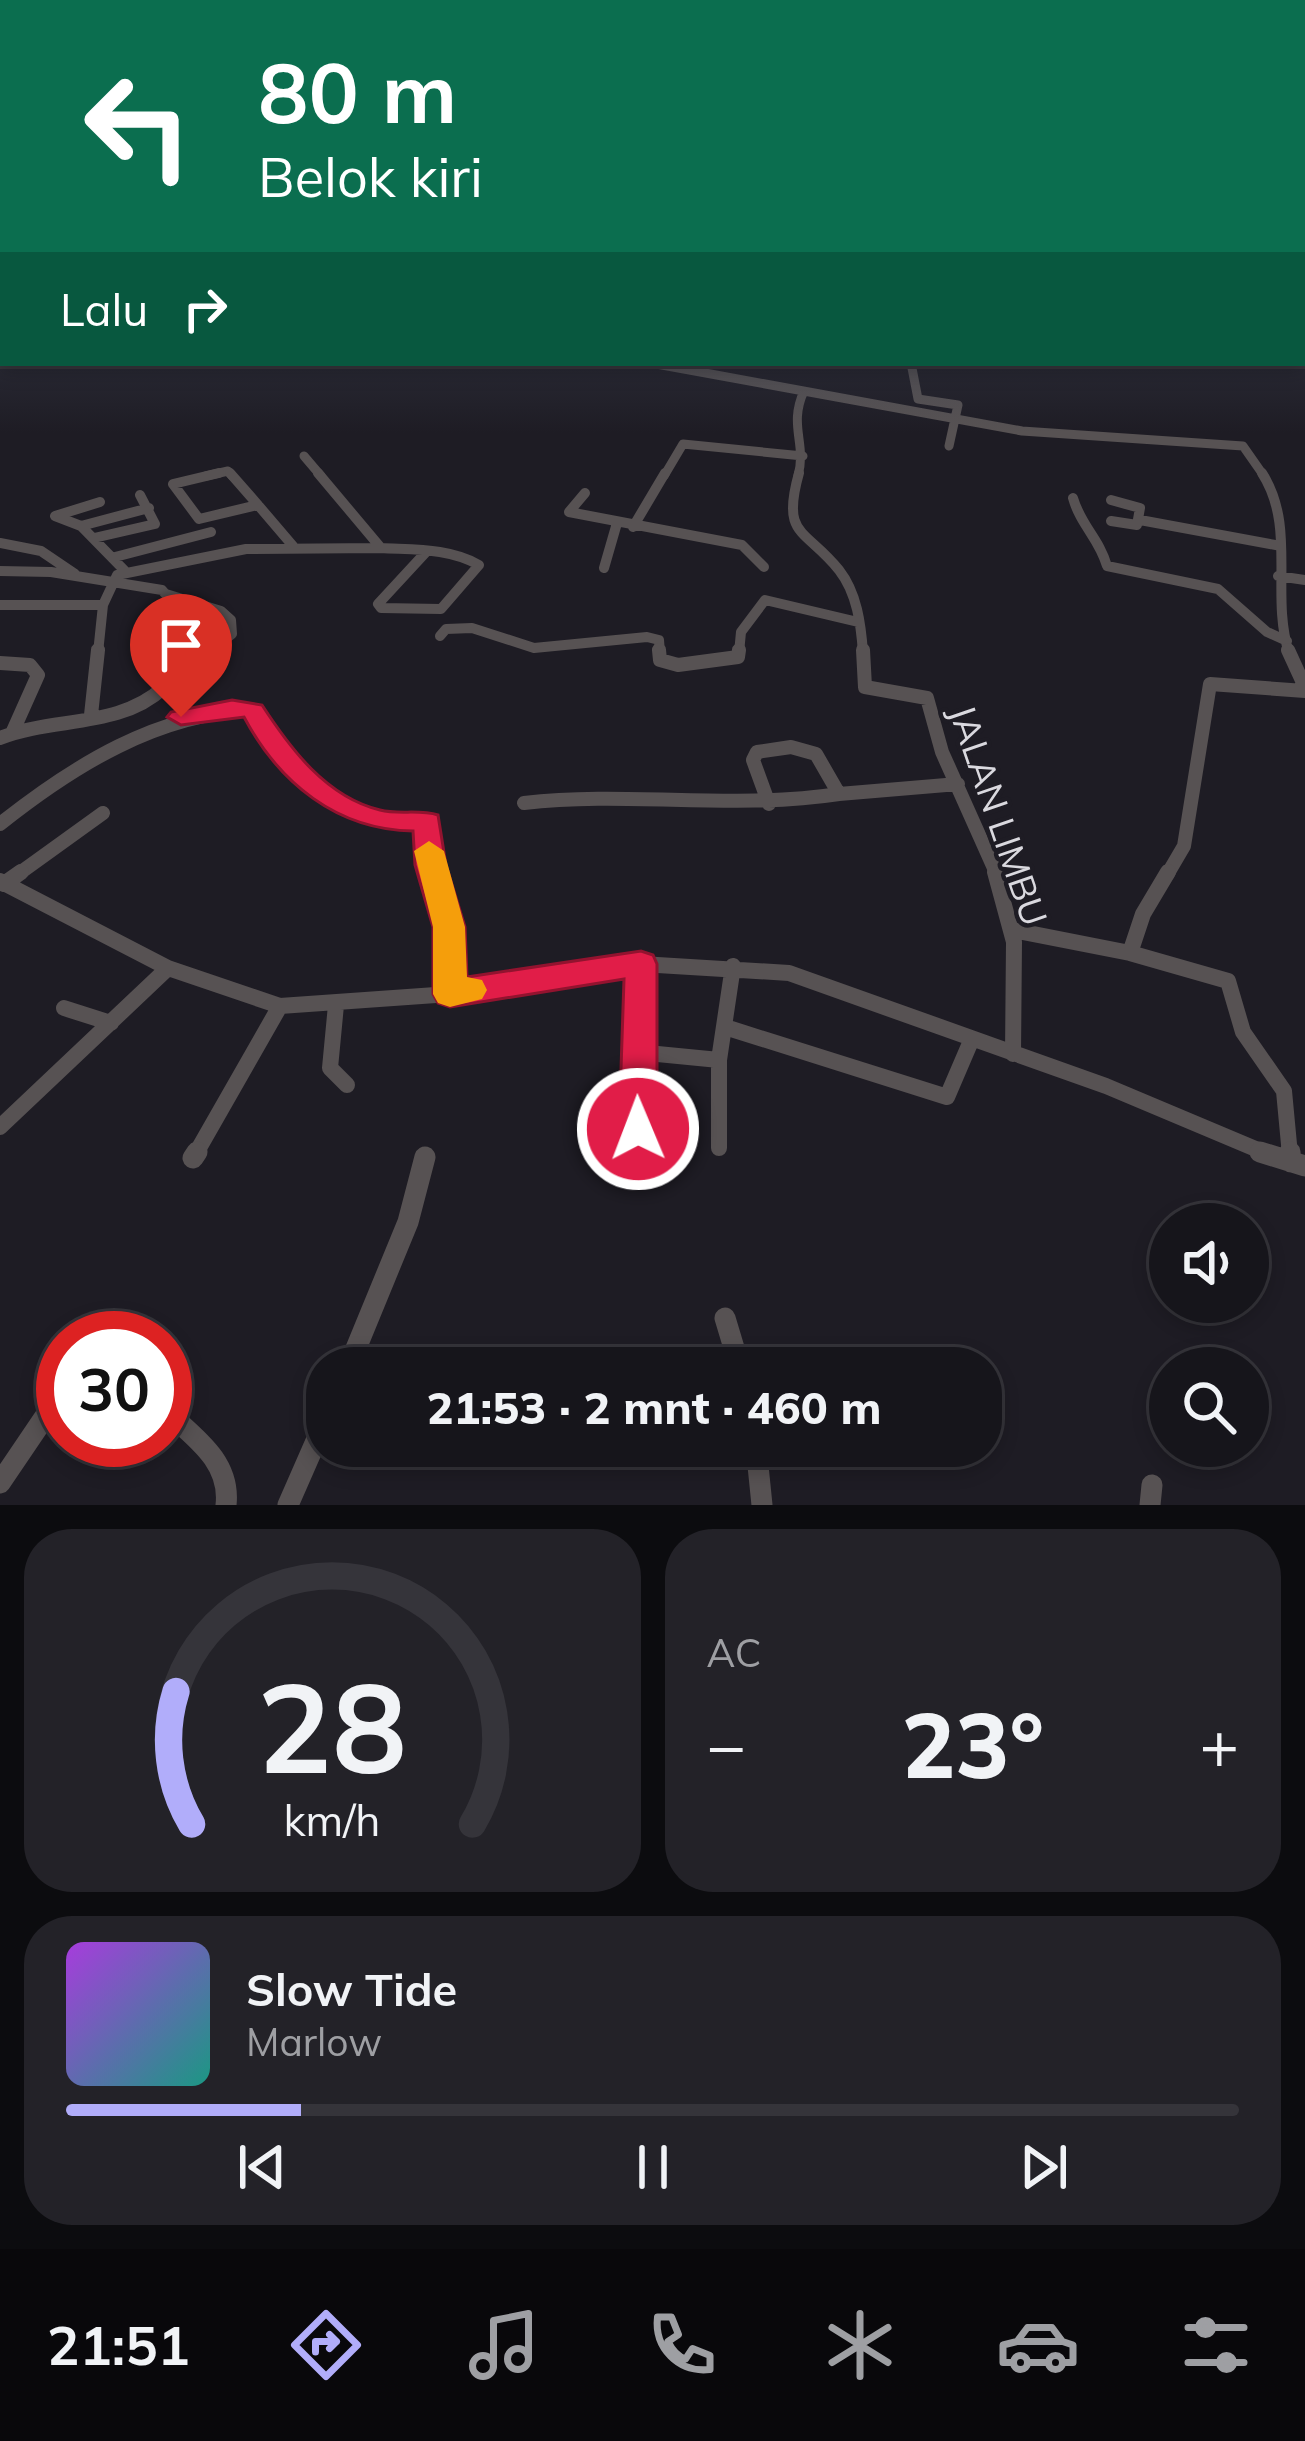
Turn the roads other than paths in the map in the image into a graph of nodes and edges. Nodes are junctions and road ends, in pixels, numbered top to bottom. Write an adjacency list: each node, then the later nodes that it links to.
1 (667, 366): 3 (street)
2 (912, 366): 4 (street)
3 (804, 391): 4 (street); 7 (street, JALAN LIMBU)
4 (953, 420): 5 (street); 23 (street)
5 (949, 446)
6 (304, 456): 25 (street)
7 (803, 456): 19 (street); 39 (street, JALAN LIMBU)
8 (585, 493): 17 (street)
9 (140, 495): 14 (street)
10 (1072, 497): 41 (street)
11 (1111, 500): 15 (street)
12 (100, 502): 18 (street)
13 (258, 505): 13 (street); 24 (street)
14 (149, 508): 18 (street); 21 (street)
15 (1140, 520): 16 (street); 23 (street)
16 (1111, 521)
17 (617, 523): 19 (street); 28 (street)
18 (81, 526): 21 (street)
19 (633, 527): 29 (street)
20 (211, 532): 27 (street)
21 (94, 538): 27 (street)
22 (0, 543): 32 (street)
23 (1281, 546): 33 (street)
24 (292, 547): 25 (street); 31 (street)
25 (381, 548): 26 (street)
26 (427, 551): 26 (street)
27 (115, 557): 31 (street)
28 (604, 568)
29 (764, 568)
30 (0, 572): 32 (street)
31 (127, 572): 35 (street)
32 (77, 575): 35 (street)
33 (1278, 576): 34 (street); 41 (street)
34 (1305, 580)
35 (111, 583): 36 (street); 38 (street)
36 (166, 593): 43 (street); 43 (street)
37 (0, 605): 38 (street)
38 (103, 605): 45 (street)
39 (858, 622): 40 (street); 47 (street, JALAN LIMBU)
40 (440, 636)
41 (1287, 641): 44 (street)
42 (0, 663): 46 (street)
43 (162, 673): 45 (street)
44 (1305, 689): 55 (street)
45 (92, 715): 46 (street)
46 (6, 734)
47 (958, 784): 48 (street); 54 (street, JALAN LIMBU)
48 (839, 794): 50 (street); 50 (street)
49 (524, 803): 50 (street)
50 (769, 804)
51 (104, 813): 53 (street)
52 (0, 824): 59 (street)
53 (2, 882): 58 (street)
54 (1013, 931): 55 (street); 67 (street, JALAN LIMBU)
55 (1130, 952): 75 (street)
56 (641, 964): 57 (street); 59 (street); 66 (street)
57 (733, 966): 64 (street); 65 (street)
58 (168, 968): 61 (street); 63 (street)
59 (450, 994): 60 (street)
60 (336, 1005): 61 (street); 69 (street)
61 (280, 1006): 74 (street)
62 (64, 1008): 63 (street)
63 (111, 1023): 70 (street)
64 (725, 1027): 65 (street); 68 (street)
65 (971, 1042): 67 (street)
66 (637, 1052): 68 (street); 71 (street)
67 (1013, 1054): 75 (street)
68 (719, 1060): 72 (street)
69 (347, 1085)
70 (0, 1126)
71 (638, 1129)
72 (719, 1148)
73 (424, 1157): 77 (street)
74 (193, 1158)
75 (1298, 1164)
76 (725, 1318): 78 (street)
77 (356, 1347)
78 (734, 1347)
79 (36, 1430): 83 (street)
80 (192, 1436): 84 (street)
81 (306, 1464): 85 (street)
82 (758, 1467): 86 (street)
83 (0, 1483)
84 (226, 1505)
85 (288, 1505)
86 (762, 1505)

